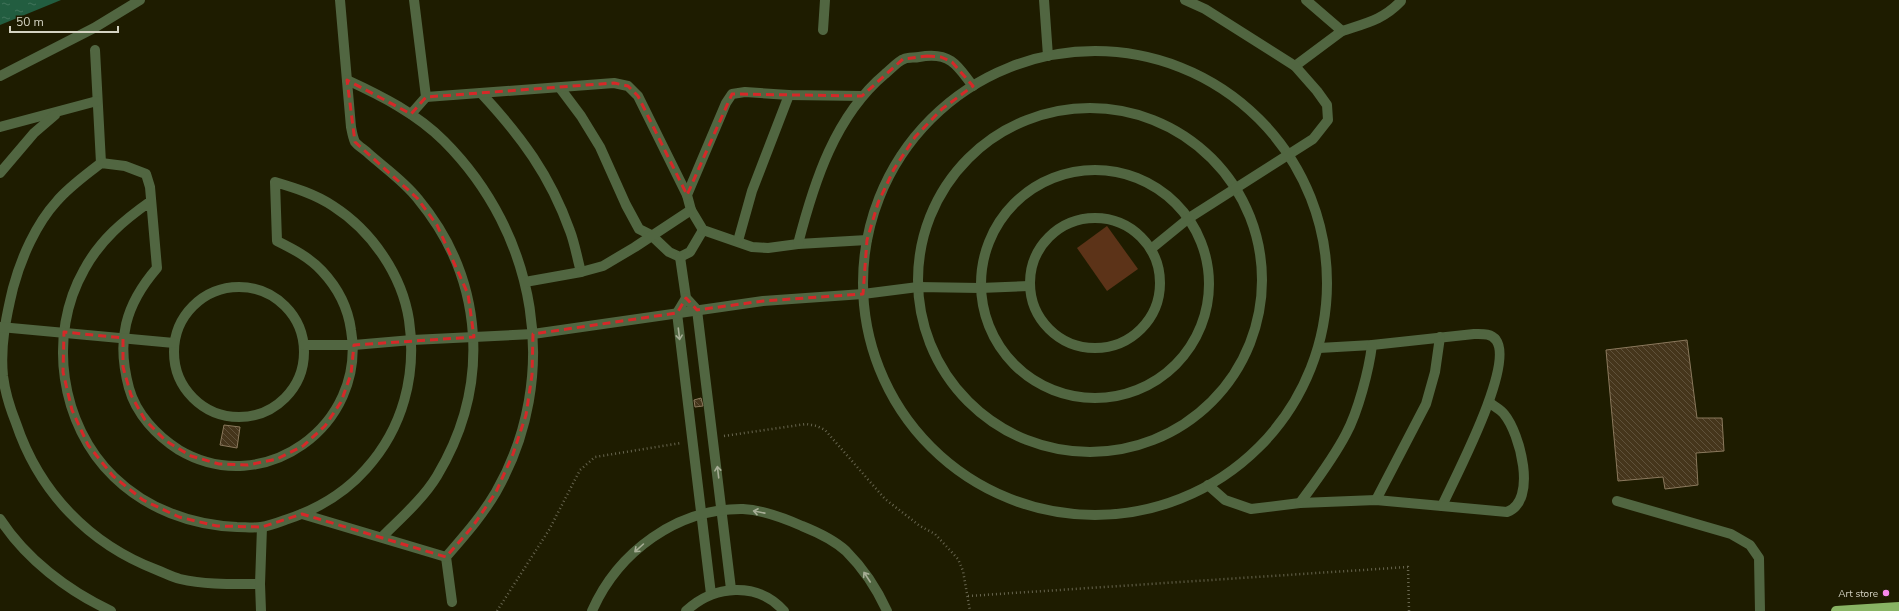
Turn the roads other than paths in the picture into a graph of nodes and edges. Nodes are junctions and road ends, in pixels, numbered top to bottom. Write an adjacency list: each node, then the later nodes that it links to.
1 (140, 0): 14 (street)
2 (340, 0): 15 (street)
3 (414, 0): 21 (street)
4 (826, 0): 9 (street)
5 (1044, 0): 12 (street)
6 (1185, 0): 13 (street)
7 (1306, 0): 10 (street)
8 (1401, 0): 10 (street)
9 (823, 30)
10 (1342, 31): 13 (street)
11 (95, 50): 22 (street)
12 (1048, 56): 16 (street); 26 (street)
13 (1295, 66): 26 (street)
14 (0, 76)
15 (347, 80): 24 (street); 53 (street)
16 (973, 86): 20 (street); 36 (street)
17 (560, 88): 18 (street); 30 (street); 35 (street)
18 (481, 93): 21 (street); 41 (street)
19 (789, 95): 20 (street); 30 (street); 37 (street)
20 (862, 96): 38 (street)
21 (426, 97): 24 (street)
22 (97, 101): 23 (street); 27 (street)
23 (57, 112): 25 (street); 28 (street)
24 (411, 114): 42 (street)
25 (0, 127)
26 (1291, 153): 29 (street); 61 (street)
27 (101, 163): 31 (street); 50 (street)
28 (0, 173)
29 (1237, 187): 33 (street); 44 (street); 44 (street)
30 (687, 195): 32 (street)
31 (151, 201): 51 (street); 54 (street)
32 (690, 210): 34 (street); 35 (street)
33 (1189, 218): 39 (street); 45 (street); 45 (street)
34 (703, 230): 37 (street); 40 (street)
35 (652, 235): 40 (street); 41 (street)
36 (867, 240): 38 (street); 46 (street)
37 (738, 241): 38 (street)
38 (798, 244)
39 (1151, 249): 43 (street); 43 (street)
40 (680, 257): 47 (street)
41 (581, 272): 42 (street)
42 (525, 282): 52 (street)
43 (1029, 286): 45 (street)
44 (918, 287): 45 (street); 46 (street)
45 (980, 288)
46 (863, 294): 48 (street); 63 (street)
47 (686, 298): 48 (street); 49 (street)
48 (697, 310): 49 (street); 68 (street, one-way to 48)
49 (677, 313): 52 (street); 69 (street, one-way to 69)
50 (2, 327): 51 (street); 75 (street)
51 (64, 332): 54 (street); 72 (street)
52 (533, 334): 53 (street); 74 (street)
53 (474, 337): 56 (street); 73 (street)
54 (123, 338): 57 (street); 59 (street)
55 (1440, 338): 60 (street); 62 (street); 64 (street)
56 (412, 340): 59 (street); 59 (street); 70 (street)
57 (174, 342): 58 (street); 58 (street)
58 (304, 345): 59 (street)
59 (354, 345)
60 (1372, 345): 61 (street); 66 (street)
61 (1318, 348): 63 (street)
62 (1490, 403): 67 (street); 67 (street)
63 (1208, 485): 66 (street)
64 (1376, 500): 66 (street); 67 (street)
65 (1617, 501): 86 (street)
66 (1300, 503)
67 (1442, 506)
68 (722, 511): 69 (street); 76 (street); 85 (street, one-way to 68)
69 (702, 513): 77 (street); 82 (street, one-way to 82)
70 (302, 514): 72 (street); 73 (street)
71 (0, 519): 80 (street)
72 (262, 527): 75 (street)
73 (382, 537): 74 (street)
74 (446, 557): 78 (street)
75 (260, 584): 81 (street)
76 (731, 590): 77 (street); 84 (street)
77 (712, 594): 83 (street)
78 (452, 602)
79 (1899, 608): 87 (main road)
80 (111, 611)
81 (261, 611)
82 (592, 611)
83 (686, 611)
84 (784, 611)
85 (887, 611)
86 (1760, 611)
87 (1836, 611)

